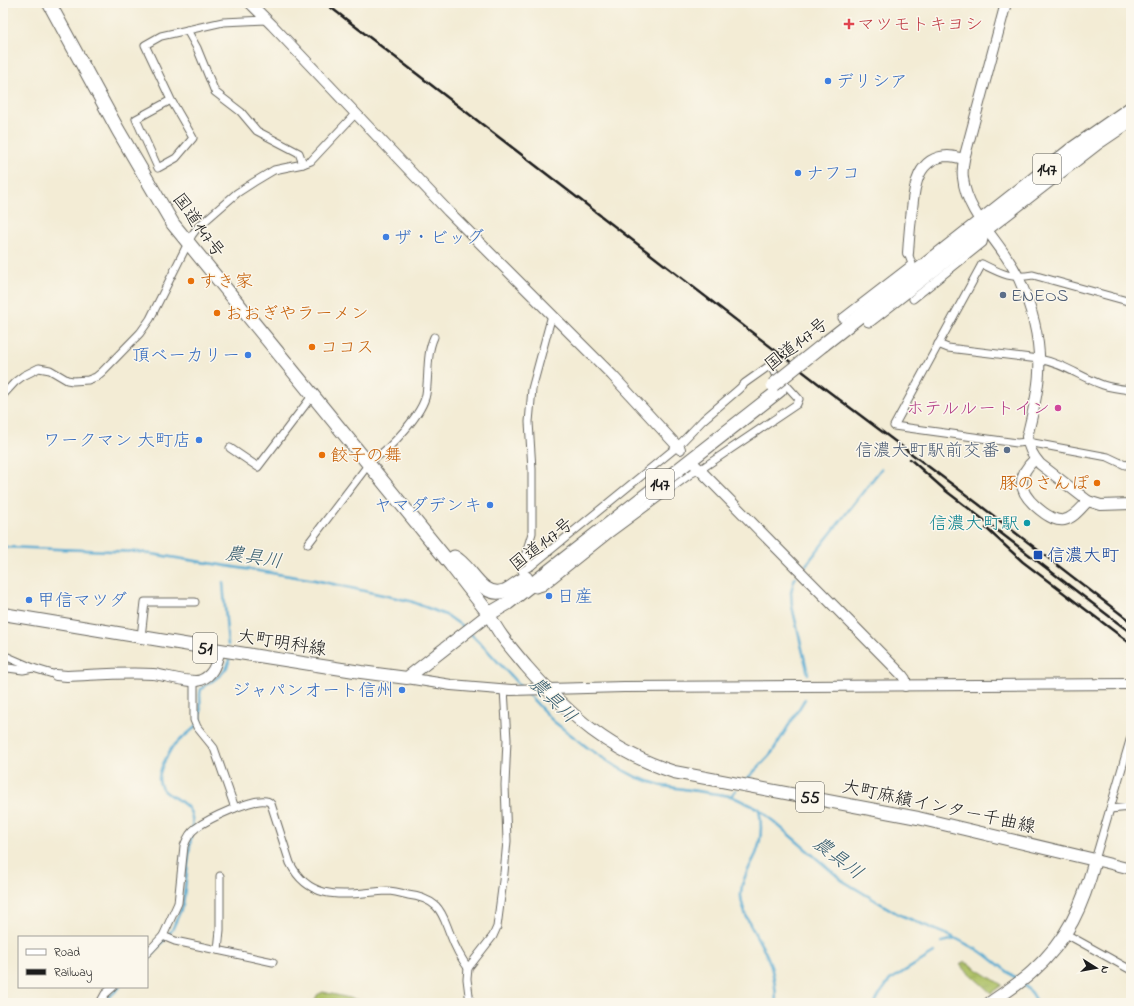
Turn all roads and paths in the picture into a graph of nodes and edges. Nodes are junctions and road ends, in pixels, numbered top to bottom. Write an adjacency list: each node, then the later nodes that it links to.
1 (49, 3): 14 (highway, 国道147号 / 147)
2 (59, 3): 14 (highway, 国道147号 / 147)
3 (250, 3): 5 (street)
4 (1006, 3): 11 (street)
5 (267, 20): 6 (street); 9 (street)
6 (187, 30): 7 (street); 12 (street)
7 (171, 100): 7 (street)
8 (1131, 108): 13 (highway, 国道147号 / 147)
9 (356, 113): 12 (street); 19 (street)
10 (1131, 120): 13 (highway, 国道147号 / 147)
11 (964, 159): 13 (street); 15 (street)
12 (303, 164): 14 (street)
13 (983, 225): 16 (street); 17 (street); 39 (highway, 国道147号 / 147)
14 (190, 239): 25 (street); 26 (highway, 国道147号 / 147); 31 (highway, 国道147号 / 147)
15 (908, 253): 20 (street)
16 (1019, 278): 18 (street); 22 (street); 23 (street)
17 (913, 299)
18 (1131, 302)
19 (552, 315): 29 (street); 38 (street)
20 (842, 318)
21 (434, 337): 31 (street)
22 (938, 344): 23 (street); 27 (street)
23 (1040, 359): 24 (street); 27 (street)
24 (1131, 390)
25 (3, 395)
26 (314, 396): 28 (street); 31 (highway, 国道147号 / 147)
27 (1028, 442): 30 (street); 32 (street)
28 (230, 448)
29 (679, 448): 33 (street); 38 (street)
30 (1035, 459): 34 (street); 34 (street)
31 (373, 462): 36 (street); 37 (highway, 国道147号 / 147); 42 (highway, 国道147号 / 147)
32 (1131, 464)
33 (697, 467): 39 (street); 52 (street)
34 (1088, 501): 35 (street)
35 (1131, 504)
36 (308, 544)
37 (454, 557): 39 (highway, 147); 42 (highway, 国道147号 / 147)
38 (531, 566): 39 (street)
39 (528, 582): 42 (highway, 国道147号 / 147)
40 (196, 602): 43 (street)
41 (3, 614): 43 (main road, 大町明科線 / 51)
42 (489, 614): 49 (main road); 53 (main road, 大町麻績インター千曲線 / 55)
43 (140, 637): 44 (main road, 大町明科線 / 51)
44 (220, 650): 49 (main road, 大町明科線 / 51); 50 (street)
45 (3, 655): 46 (street)
46 (33, 668): 47 (street); 48 (street)
47 (3, 670)
48 (56, 675): 50 (street)
49 (407, 678): 54 (street)
50 (194, 682): 57 (street)
51 (1131, 684): 52 (street)
52 (905, 686): 53 (street)
53 (543, 689): 54 (street); 59 (main road, 大町麻績インター千曲線 / 55)
54 (509, 690): 67 (street)
55 (1131, 737): 58 (street)
56 (1131, 807): 58 (street)
57 (235, 808): 63 (street); 67 (street)
58 (1110, 809): 59 (street)
59 (1095, 860): 60 (street); 62 (main road)
60 (1131, 869)
61 (220, 876): 64 (street)
62 (1066, 934): 68 (street); 72 (main road)
63 (163, 936): 64 (street); 65 (street)
64 (218, 950): 66 (street)
65 (148, 952)
66 (273, 962)
67 (468, 968): 71 (street)
68 (1131, 970)
69 (112, 988): 70 (street)
70 (100, 1003)
71 (470, 1003)
72 (990, 1003)

